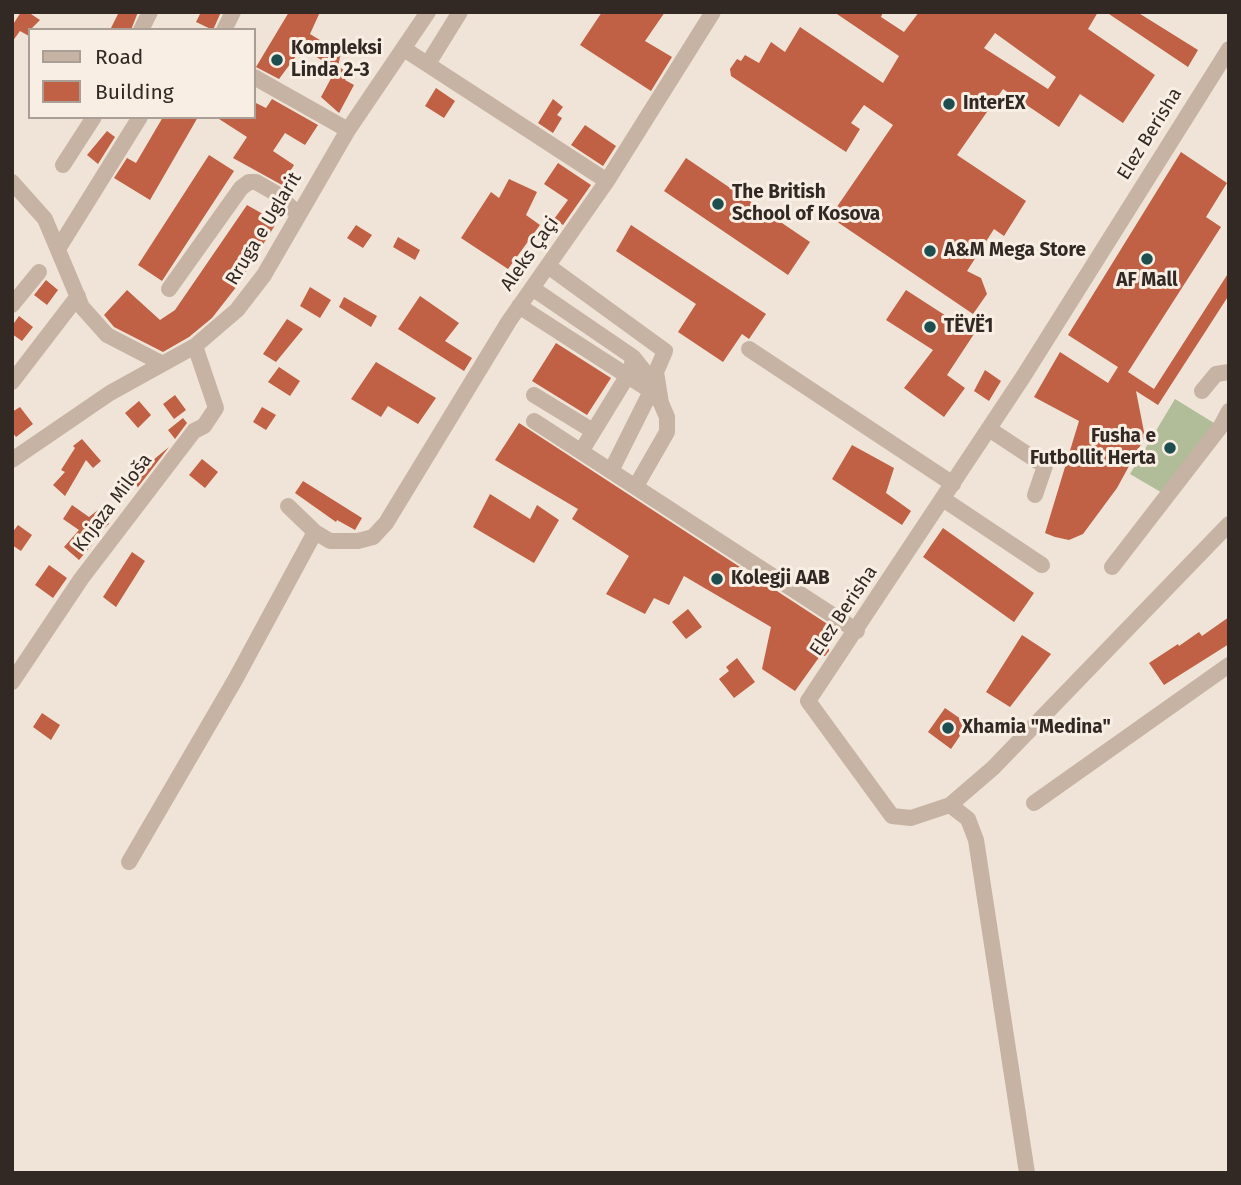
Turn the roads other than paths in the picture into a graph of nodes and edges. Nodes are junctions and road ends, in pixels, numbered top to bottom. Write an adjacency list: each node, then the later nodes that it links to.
1 (150, 12): 6 (street)
2 (233, 12): 7 (street)
3 (428, 12): 9 (street, Rruga e Uglarit)
4 (460, 12): 10 (street)
5 (713, 12): 17 (street, Aleks Çaçi)
6 (142, 28)
7 (224, 28)
8 (1229, 48): 39 (street, Elez Berisha)
9 (404, 49): 10 (street); 14 (street, Rruga e Uglarit)
10 (429, 62): 17 (street)
11 (256, 78): 14 (street)
12 (93, 119): 15 (street)
13 (139, 119): 19 (street)
14 (348, 130): 18 (street, Rruga e Uglarit)
15 (63, 165)
16 (12, 181): 19 (street)
17 (607, 181): 20 (street, Aleks Çaçi)
18 (298, 214): 23 (street); 27 (street, Rruga e Uglarit)
19 (58, 249): 24 (street)
20 (548, 266): 22 (street, Aleks Çaçi); 36 (street)
21 (39, 272): 25 (street)
22 (532, 288): 26 (street, Aleks Çaçi); 29 (street)
23 (169, 289)
24 (78, 296): 30 (street); 33 (street)
25 (12, 305)
26 (519, 306): 32 (street); 50 (street, Aleks Çaçi)
27 (195, 346): 30 (street, Rruga e Uglarit); 55 (street, Knjaza Miloša)
28 (749, 348): 44 (street)
29 (634, 357): 32 (street); 36 (street)
30 (163, 364): 42 (street, Rruga e Uglarit)
31 (1229, 372): 34 (street)
32 (626, 375): 36 (street); 40 (street)
33 (12, 382)
34 (1202, 391)
35 (534, 395): 40 (street)
36 (656, 397): 43 (street); 45 (street)
37 (1229, 411): 52 (street)
38 (534, 421): 41 (street)
39 (989, 429): 44 (street, Elez Berisha); 46 (street)
40 (593, 431): 41 (street)
41 (582, 450): 43 (street)
42 (12, 460)
43 (611, 470): 45 (street)
44 (953, 484): 47 (street, Elez Berisha)
45 (636, 486): 53 (street)
46 (1034, 495)
47 (943, 499): 51 (street); 53 (street, Elez Berisha)
48 (288, 506): 50 (street)
49 (1229, 524): 57 (street)
50 (315, 532): 58 (street)
51 (1042, 565)
52 (1112, 567)
53 (857, 631): 57 (street, Elez Berisha)
54 (1229, 665): 56 (street)
55 (12, 682)
56 (1034, 803)
57 (950, 805): 59 (street)
58 (129, 862)
59 (1027, 1173)

